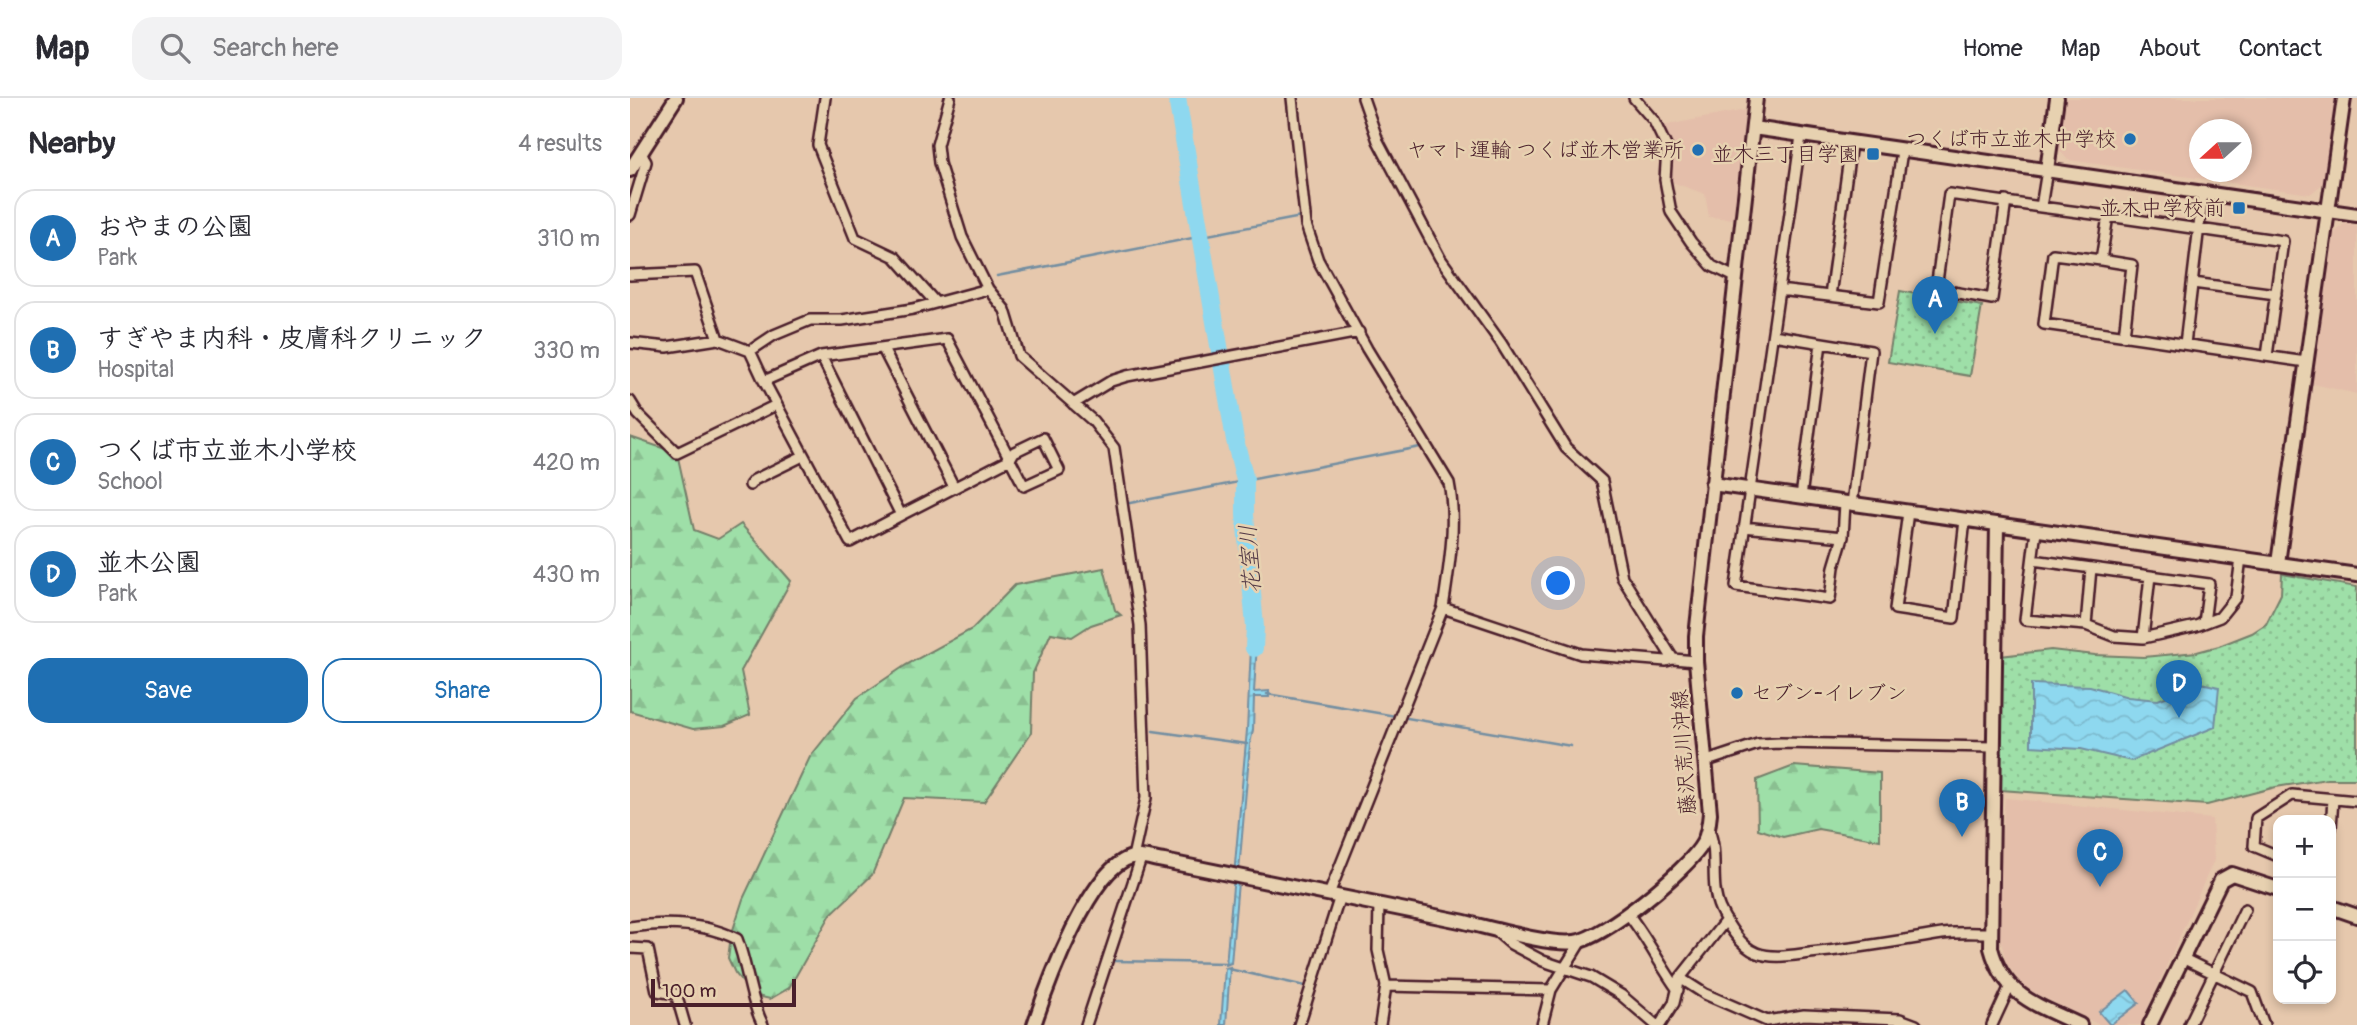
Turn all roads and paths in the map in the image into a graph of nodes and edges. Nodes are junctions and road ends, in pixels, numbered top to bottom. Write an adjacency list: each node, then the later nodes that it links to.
1 (676, 98): 14 (street)
2 (825, 98): 33 (street)
3 (950, 98): 29 (street)
4 (1292, 98): 34 (street)
5 (1363, 98): 75 (street)
6 (1634, 98): 27 (street)
7 (1756, 98): 10 (street, 藤沢荒川沖線)
8 (2057, 98): 16 (street)
9 (2343, 98): 20 (street)
10 (1753, 128): 11 (street); 27 (street, 藤沢荒川沖線)
11 (1801, 136): 12 (street); 30 (street)
12 (1851, 143): 13 (street); 32 (street)
13 (1902, 151): 16 (street); 32 (street)
14 (641, 153): 15 (street); 21 (street)
15 (630, 170)
16 (2047, 170): 17 (street); 19 (street)
17 (2203, 192): 20 (street); 24 (street)
18 (2006, 201): 18 (street); 19 (street)
19 (2041, 207): 23 (street)
20 (2328, 210): 22 (street); 45 (street)
21 (630, 215)
22 (2357, 215)
23 (2108, 216): 24 (street); 25 (street)
24 (2199, 229): 28 (street); 31 (street)
25 (2101, 260): 36 (street); 36 (street)
26 (630, 275): 37 (street)
27 (1735, 277): 53 (street, 藤沢荒川沖線)
28 (2193, 283): 31 (street); 40 (street)
29 (988, 289): 33 (street); 48 (street)
30 (1779, 290): 32 (street); 35 (street)
31 (2276, 295): 44 (street)
32 (1830, 296)
33 (935, 302): 42 (street)
34 (1359, 332): 48 (street); 71 (street)
35 (1773, 335): 38 (street); 55 (street)
36 (2124, 336): 40 (street)
37 (718, 339): 39 (street); 42 (street)
38 (1821, 343): 56 (street); 57 (street)
39 (630, 344)
40 (2185, 344): 44 (street)
41 (883, 349): 43 (street); 51 (street); 54 (street)
42 (750, 351): 46 (street)
43 (821, 356): 46 (street); 59 (street)
44 (2267, 356): 45 (street)
45 (2306, 362): 67 (street)
46 (764, 381): 49 (street)
47 (630, 401): 49 (street)
48 (1073, 404): 84 (street)
49 (776, 405): 50 (street)
50 (803, 456): 52 (street); 59 (street)
51 (1010, 459): 51 (street); 54 (street)
52 (750, 485)
53 (1712, 485): 55 (street); 76 (street, 藤沢荒川沖線)
54 (954, 488): 59 (street)
55 (1749, 490): 56 (street); 62 (street)
56 (1801, 497): 57 (street)
57 (1848, 503): 58 (street); 64 (street)
58 (1908, 512): 60 (street); 60 (street)
59 (901, 515)
60 (1965, 520): 61 (street)
61 (1997, 524): 63 (street); 77 (street)
62 (1744, 527): 64 (street); 64 (street)
63 (2036, 530): 65 (street); 66 (street)
64 (1843, 537)
65 (2241, 558): 67 (street); 72 (street)
66 (2033, 560): 68 (street); 73 (street)
67 (2278, 563): 69 (street)
68 (2091, 568): 70 (street); 73 (street)
69 (2357, 575)
70 (2150, 576): 72 (street); 74 (street)
71 (1443, 608): 75 (street); 86 (street)
72 (2204, 623): 74 (street)
73 (2086, 625): 74 (street)
74 (2143, 638)
75 (1673, 659): 76 (street)
76 (1696, 661): 78 (street, 藤沢荒川沖線)
77 (1993, 747): 78 (street); 95 (street)
78 (1707, 761): 82 (street, 藤沢荒川沖線)
79 (2333, 799): 80 (street); 81 (street); 83 (street)
80 (2357, 801)
81 (2332, 815)
82 (1709, 830): 90 (street, 藤沢荒川沖線); 92 (street)
83 (2273, 854)
84 (1137, 857): 86 (street, 藤沢荒川沖線); 108 (street); 109 (street)
85 (2273, 887): 98 (street)
86 (1335, 895): 87 (street, 藤沢荒川沖線); 110 (street)
87 (1379, 904): 94 (street, 藤沢荒川沖線); 102 (street)
88 (2245, 909): 100 (street)
89 (2336, 909): 91 (street)
90 (1629, 914): 96 (street, 藤沢荒川沖線); 105 (street)
91 (2357, 916)
92 (1726, 920): 95 (street); 101 (street)
93 (630, 927): 107 (street)
94 (1493, 929): 96 (street, 藤沢荒川沖線); 99 (street)
95 (1990, 933): 103 (street)
96 (1581, 941): 99 (street)
97 (630, 948): 106 (street)
98 (2182, 958): 100 (street); 117 (street)
99 (1563, 968): 104 (street); 113 (street)
100 (2214, 974): 118 (street); 119 (street)
101 (1680, 978): 105 (street); 114 (street)
102 (1386, 986): 104 (street); 111 (street)
103 (2010, 986): 115 (street); 116 (street)
104 (1550, 990): 112 (street)
105 (1678, 990): 113 (street)
106 (685, 1025)
107 (763, 1025)
108 (1034, 1025)
109 (1086, 1025)
110 (1299, 1025)
111 (1380, 1025)
112 (1542, 1025)
113 (1658, 1025)
114 (1916, 1025)
115 (1992, 1025)
116 (2080, 1025)
117 (2150, 1025)
118 (2189, 1025)
119 (2264, 1025)

